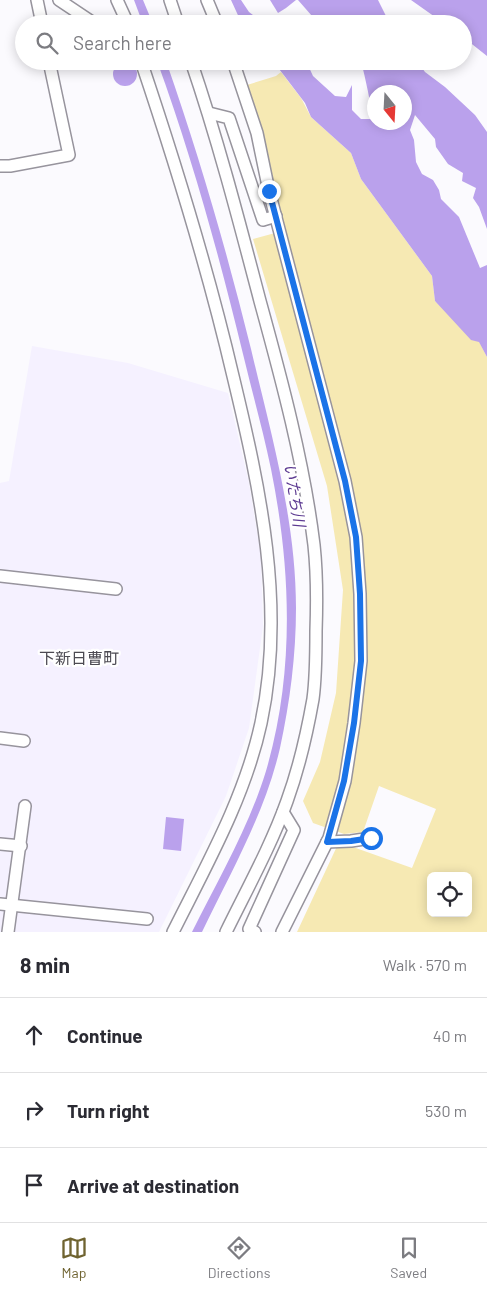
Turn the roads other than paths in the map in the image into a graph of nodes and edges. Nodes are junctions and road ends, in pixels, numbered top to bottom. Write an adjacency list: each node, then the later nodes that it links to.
1 (38, 0): 6 (street)
2 (59, 0): 7 (street)
3 (117, 0): 8 (street)
4 (170, 0): 9 (street)
5 (207, 0): 10 (street)
6 (40, 15)
7 (82, 15)
8 (124, 15)
9 (175, 15)
10 (213, 15)
11 (51, 70): 16 (street)
12 (144, 70): 31 (street)
13 (194, 70): 15 (street)
14 (236, 70): 17 (street)
15 (209, 114): 17 (street); 23 (street)
16 (0, 166)
17 (276, 216): 25 (street)
18 (0, 576): 19 (street)
19 (116, 589)
20 (0, 738): 21 (street)
21 (24, 741)
22 (25, 806): 27 (street)
23 (283, 812): 32 (street); 33 (street)
24 (371, 838): 25 (street)
25 (327, 842): 34 (street)
26 (0, 844): 27 (street)
27 (21, 846): 28 (street)
28 (6, 905): 29 (street); 30 (street)
29 (147, 920)
30 (8, 932)
31 (173, 932)
32 (226, 932)
33 (255, 932)
34 (282, 932)

